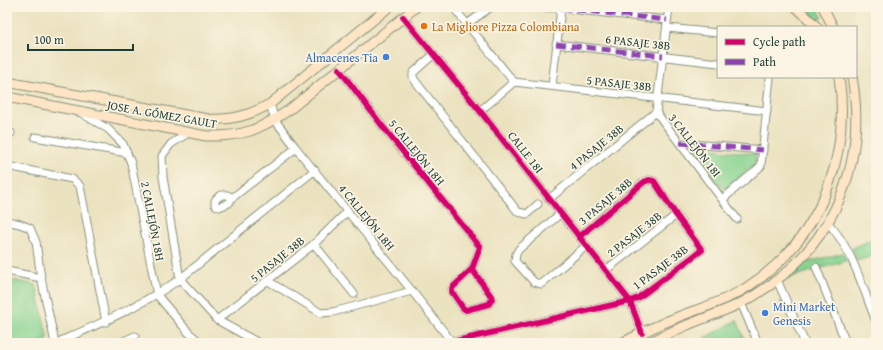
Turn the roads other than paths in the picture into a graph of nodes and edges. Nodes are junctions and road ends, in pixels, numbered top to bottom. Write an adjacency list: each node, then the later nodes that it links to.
1 (389, 7): 30 (main road, JOSE A. GÓMEZ GAULT)
2 (416, 7): 10 (main road, JOSE A. GÓMEZ GAULT)
3 (453, 7): 12 (street)
4 (491, 7): 12 (street)
5 (532, 7): 9 (street)
6 (669, 7): 11 (street, 3 CALLEJÓN 18I)
7 (796, 7): 13 (main road)
8 (823, 7): 14 (main road)
9 (561, 8): 11 (street); 17 (street)
10 (403, 17): 18 (street, CALLE 18I); 21 (main road, JOSE A. GÓMEZ GAULT)
11 (668, 20): 15 (street, 3 CALLEJÓN 18I)
12 (467, 24): 26 (street)
13 (816, 26)
14 (832, 26)
15 (667, 28): 16 (street); 19 (street, 3 CALLEJÓN 18I)
16 (717, 33)
17 (556, 44): 19 (street, 6 PASAJE 38B); 27 (street)
18 (434, 55): 32 (street, CALLE 18I); 47 (street)
19 (663, 56): 20 (street, 6 PASAJE 38B); 29 (street, 3 CALLEJÓN 18I)
20 (717, 63)
21 (339, 69): 35 (main road, JOSE A. GÓMEZ GAULT); 58 (street, 5 CALLEJÓN 18H)
22 (770, 78): 33 (street)
23 (839, 78): 73 (main road)
24 (852, 78): 53 (main road)
25 (7, 82): 30 (main road, JOSE A. GÓMEZ GAULT)
26 (514, 82): 27 (street, 5 PASAJE 38B); 32 (street)
27 (552, 86): 29 (street, 5 PASAJE 38B)
28 (7, 97): 31 (main road, JOSE A. GÓMEZ GAULT)
29 (658, 98): 33 (street, 5 PASAJE 38B); 34 (street, 3 CALLEJÓN 18I)
30 (270, 104): 35 (street, 4 CALLEJÓN 18H)
31 (78, 111): 36 (main road, JOSE A. GÓMEZ GAULT); 41 (street, 2 CALLEJÓN 18H)
32 (480, 111): 45 (street, CALLE 18I)
33 (767, 111): 40 (street)
34 (656, 112): 38 (street, 3 CALLEJÓN 18I); 45 (street, 4 PASAJE 38B)
35 (275, 120): 36 (main road, JOSE A. GÓMEZ GAULT); 39 (street, 4 CALLEJÓN 18H)
36 (188, 133): 62 (street, 2 CALLEJÓN 18H)
37 (35, 137): 41 (street)
38 (680, 143): 40 (street); 46 (street, 3 CALLEJÓN 18I)
39 (296, 148): 43 (street, 4 CALLEJÓN 18H); 44 (street)
40 (763, 150): 46 (street)
41 (127, 153): 67 (street, 2 CALLEJÓN 18H)
42 (7, 166): 72 (street)
43 (315, 170): 48 (street, 4 CALLEJÓN 18H); 62 (street)
44 (232, 198)
45 (549, 199): 49 (street, CALLE 18I)
46 (723, 199): 51 (street, 3 CALLEJÓN 18I)
47 (538, 204)
48 (348, 211): 55 (street, 5 PASAJE 38B); 65 (street, 4 CALLEJÓN 18H)
49 (561, 213): 54 (street, CALLE 18I); 56 (street)
50 (676, 215): 54 (street, 3 PASAJE 38B); 59 (street, 2 PASAJE 38B); 68 (street, 1 PASAJE 38B)
51 (737, 219)
52 (7, 221): 61 (street)
53 (828, 223): 63 (main road); 71 (street)
54 (579, 237): 56 (street, CALLE 18I)
55 (314, 244): 64 (street, 5 PASAJE 38B); 66 (street)
56 (586, 246): 59 (street, CALLE 18I)
57 (816, 268): 84 (street)
58 (472, 269): 58 (street)
59 (606, 270): 68 (street, CALLE 18I)
60 (7, 271): 61 (street)
61 (41, 278): 76 (street)
62 (180, 279): 67 (street); 70 (street)
63 (777, 280): 69 (main road); 83 (street)
64 (268, 281): 65 (street); 70 (street, 5 PASAJE 38B)
65 (412, 291): 75 (street, 4 CALLEJÓN 18H)
66 (354, 294)
67 (157, 295): 72 (street); 78 (street, 2 CALLEJÓN 18H)
68 (630, 301): 73 (street, CALLE 18I); 75 (street, 1 PASAJE 38B)
69 (741, 303): 81 (main road); 82 (street)
70 (217, 320): 79 (street)
71 (876, 321)
72 (106, 322): 76 (street)
73 (642, 333): 80 (main road)
74 (135, 336): 77 (street)
75 (449, 342)
76 (56, 343)
77 (119, 343)
78 (201, 343)
79 (259, 343)
80 (621, 343)
81 (649, 343)
82 (758, 343)
83 (805, 343)
84 (846, 343)

